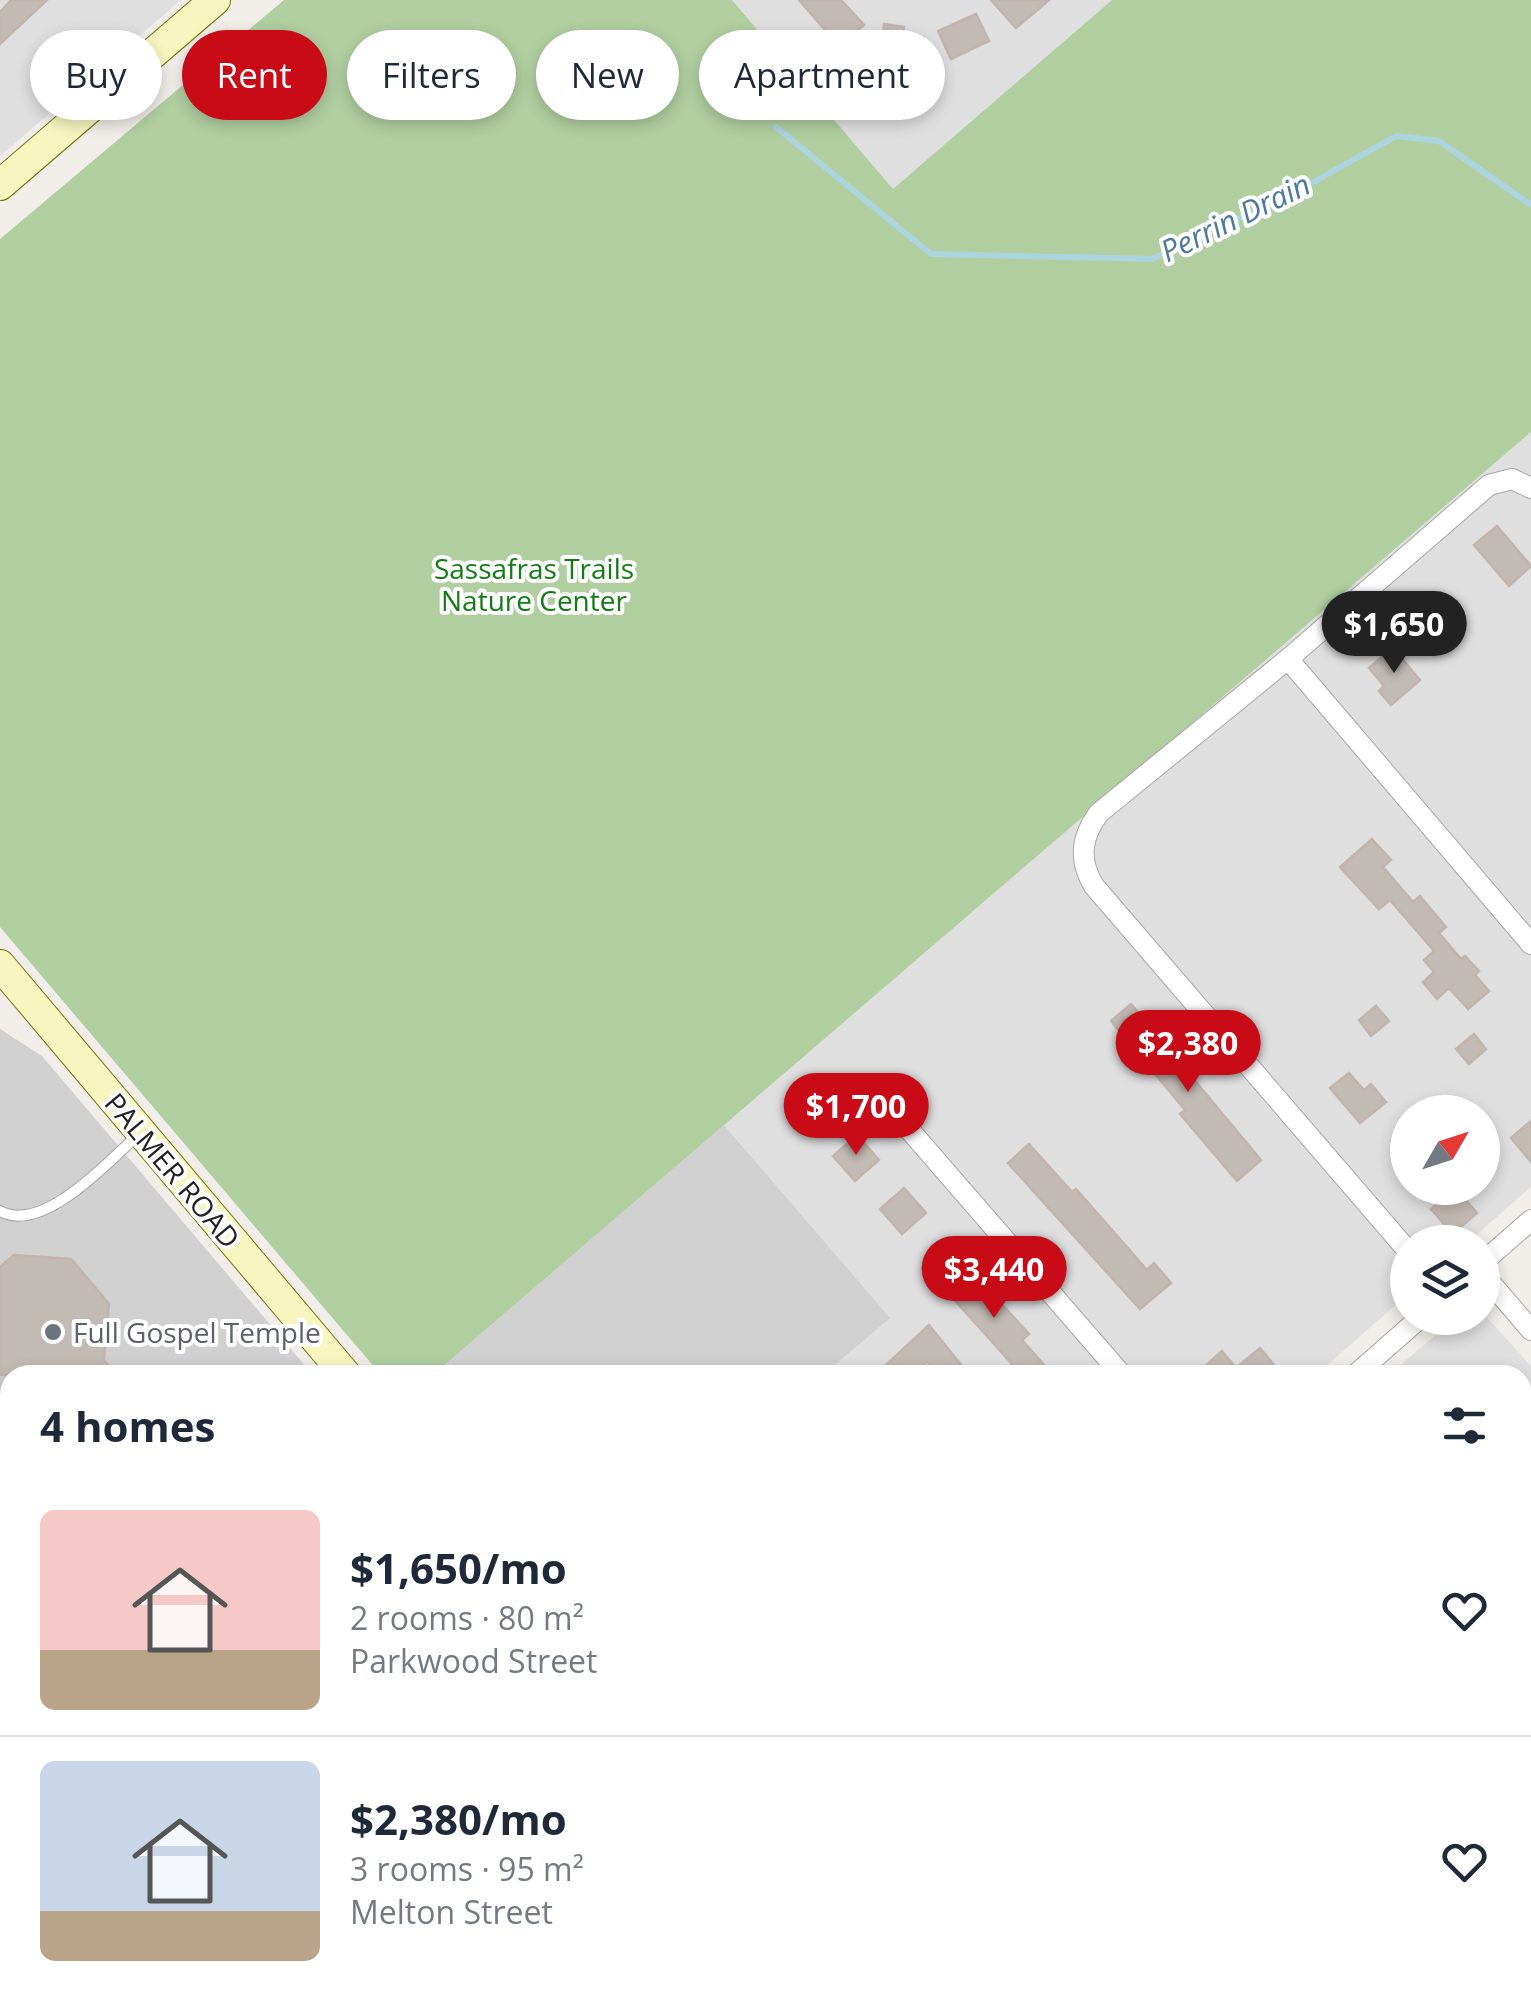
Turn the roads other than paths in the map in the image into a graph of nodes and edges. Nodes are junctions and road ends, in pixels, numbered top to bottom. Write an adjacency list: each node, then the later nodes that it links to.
1 (216, 0): 2 (street)
2 (0, 185)
3 (1521, 484): 4 (street)
4 (1288, 660): 5 (street); 11 (street)
5 (1531, 944)
6 (0, 965): 8 (street, PALMER ROAD)
7 (881, 1097): 17 (street)
8 (141, 1133): 9 (lane); 16 (street, PALMER ROAD)
9 (0, 1211)
10 (1531, 1220): 12 (street)
11 (1390, 1229)
12 (1500, 1247)
13 (1500, 1294): 14 (street)
14 (1531, 1330)
15 (1400, 1335): 18 (street)
16 (338, 1365)
17 (1113, 1365)
18 (1366, 1365)

